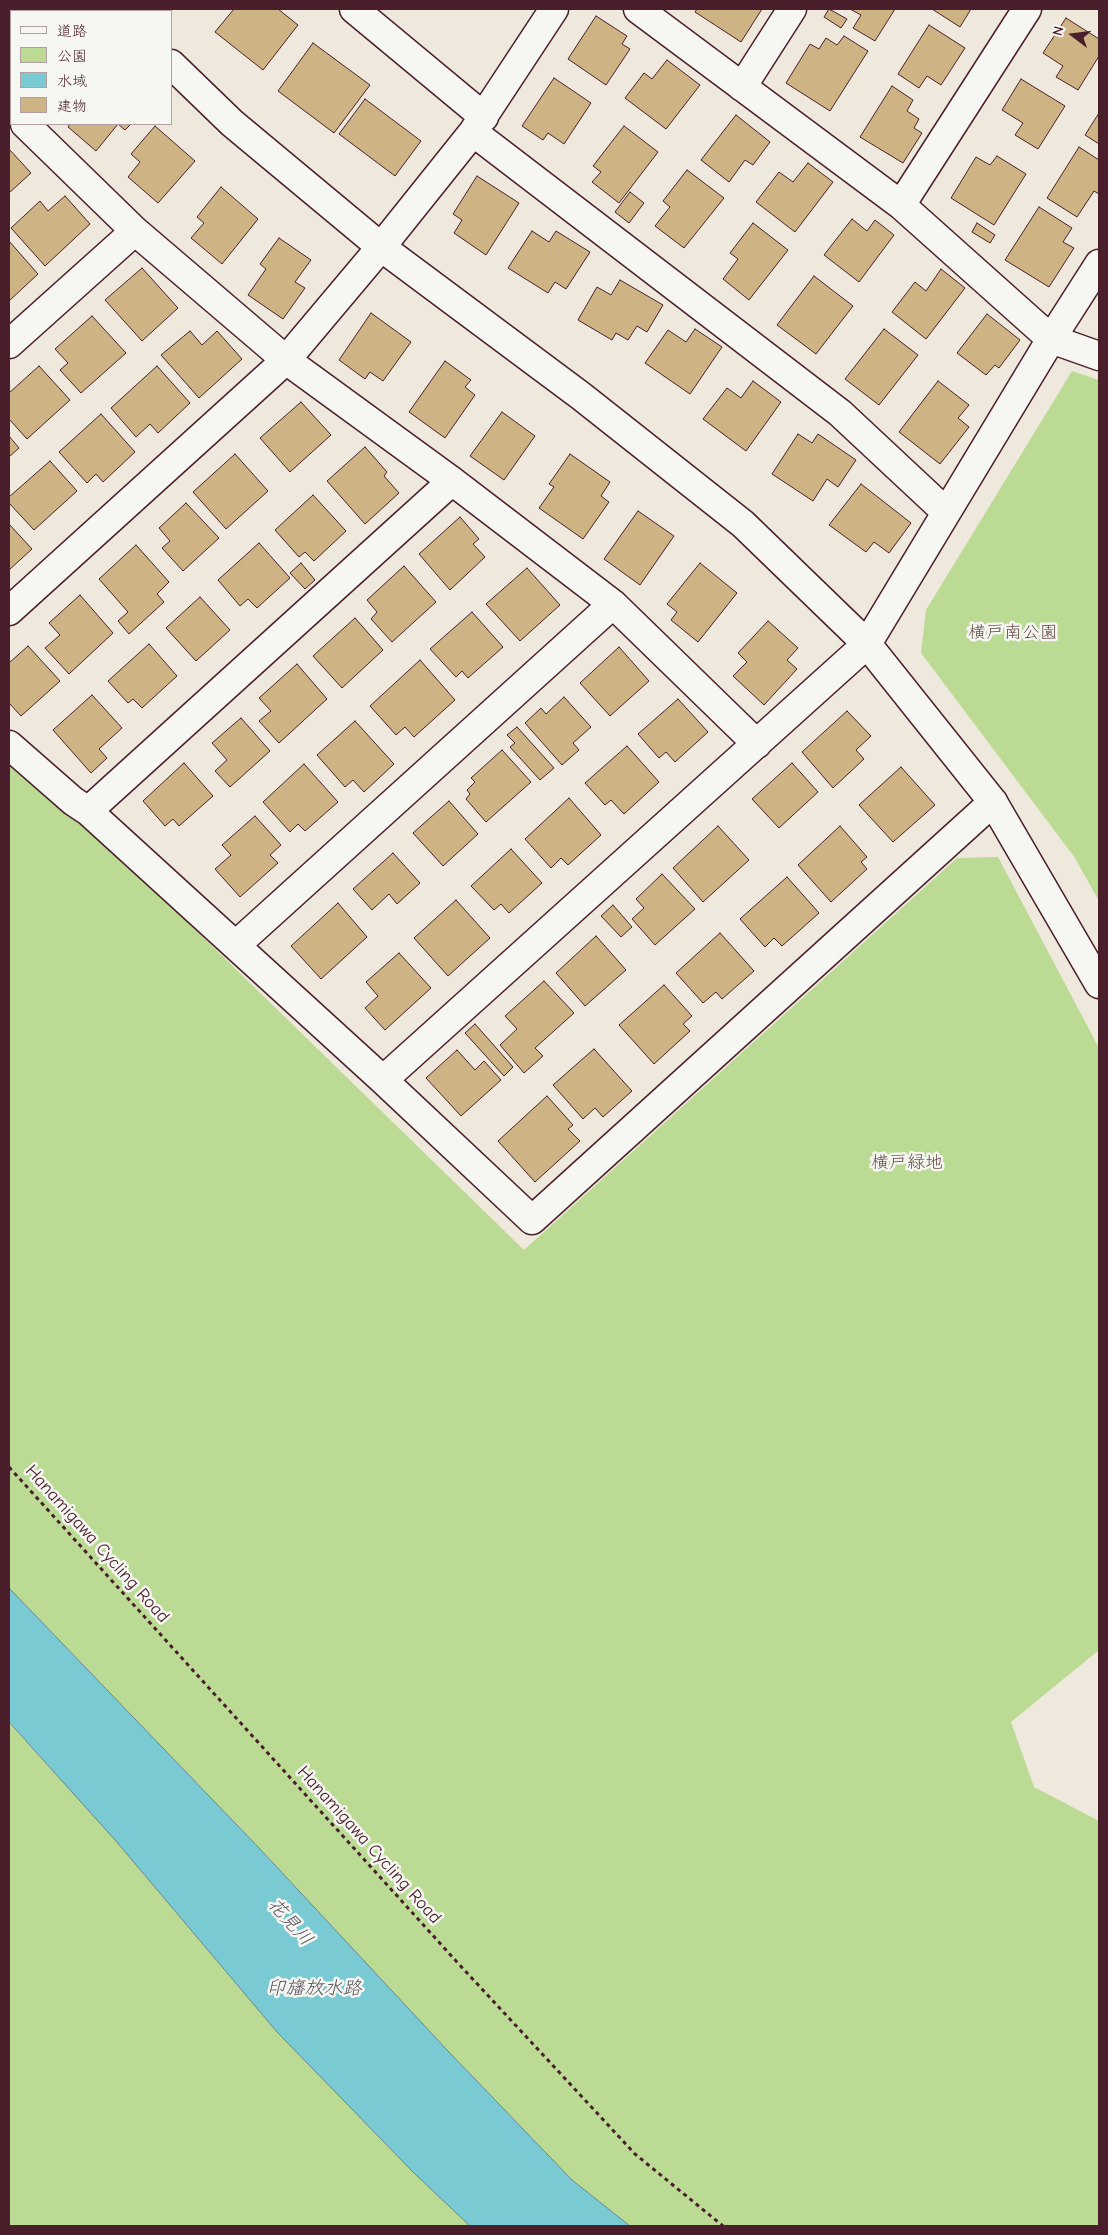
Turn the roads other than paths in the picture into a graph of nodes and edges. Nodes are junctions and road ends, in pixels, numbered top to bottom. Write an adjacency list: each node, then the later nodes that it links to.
1 (354, 9): 9 (street)
2 (554, 9): 9 (street)
3 (638, 9): 7 (street)
4 (792, 9): 7 (street)
5 (1027, 9): 10 (street)
6 (172, 65): 12 (street)
7 (742, 87): 10 (street)
8 (26, 125): 11 (street)
9 (478, 125): 12 (street); 19 (street)
10 (901, 205): 14 (street)
11 (135, 231): 15 (street); 17 (street)
12 (381, 247): 17 (street); 22 (street)
13 (1099, 264): 14 (street)
14 (1052, 339): 16 (street); 19 (street)
15 (9, 344)
16 (1099, 356)
17 (286, 360): 18 (street); 21 (street)
18 (452, 481): 20 (street); 26 (street)
19 (946, 512): 22 (street)
20 (613, 604): 23 (street); 27 (street)
21 (9, 612)
22 (867, 644): 23 (street); 25 (street)
23 (757, 744): 29 (street)
24 (9, 745): 26 (street)
25 (993, 802): 28 (street); 29 (street)
26 (88, 811): 27 (street)
27 (236, 945): 29 (street)
28 (1099, 984)
29 (383, 1080)

